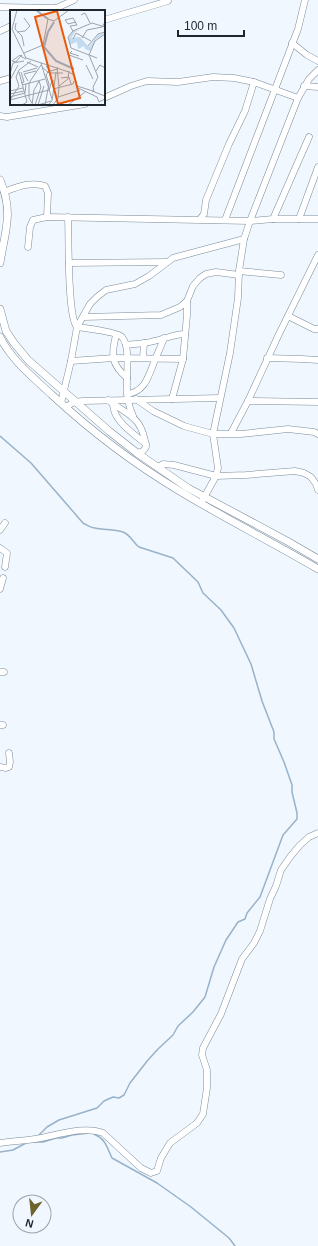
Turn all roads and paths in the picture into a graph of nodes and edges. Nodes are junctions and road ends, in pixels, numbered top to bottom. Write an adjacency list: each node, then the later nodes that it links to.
1 (74, 0): 5 (street)
2 (305, 0): 10 (street)
3 (168, 1): 7 (street)
4 (0, 7): 6 (street)
5 (64, 8): 6 (street)
6 (51, 10)
7 (105, 20)
8 (10, 26): 9 (street)
9 (0, 31)
10 (292, 43): 11 (street); 18 (street)
11 (318, 61)
12 (318, 70): 16 (street)
13 (10, 78): 14 (street)
14 (0, 81)
15 (254, 82): 18 (street); 19 (street); 29 (street)
16 (304, 86): 17 (street); 20 (street)
17 (318, 87)
18 (276, 90): 20 (street); 33 (street)
19 (105, 98)
20 (298, 98): 34 (street)
21 (79, 105): 22 (street)
22 (0, 116)
23 (309, 137): 30 (street)
24 (318, 167): 31 (street)
25 (0, 180): 26 (main road)
26 (4, 192): 27 (street); 35 (main road)
27 (47, 217): 28 (street); 37 (street)
28 (68, 217): 29 (street); 41 (street)
29 (200, 219): 33 (street)
30 (273, 219): 31 (street); 34 (street)
31 (299, 219): 32 (street)
32 (318, 219)
33 (225, 220): 34 (street)
34 (250, 221): 36 (street)
35 (3, 233): 40 (main road)
36 (244, 239): 39 (street); 42 (street)
37 (28, 247)
38 (318, 255): 46 (street)
39 (167, 262): 41 (street); 47 (street)
40 (0, 263)
41 (70, 263): 48 (street)
42 (239, 273): 43 (street); 44 (street); 67 (street)
43 (281, 275)
44 (187, 301): 47 (street); 50 (street)
45 (0, 309): 65 (main road)
46 (288, 316): 49 (street); 59 (street)
47 (84, 317): 48 (street)
48 (77, 328): 51 (street); 63 (street)
49 (318, 329)
50 (185, 334): 53 (street); 61 (street)
51 (116, 335): 55 (street); 56 (street)
52 (0, 337): 74 (main road)
53 (164, 338): 54 (street); 60 (street)
54 (144, 343): 55 (street); 58 (street)
55 (126, 346): 57 (street)
56 (114, 358): 57 (street); 63 (street); 64 (street)
57 (128, 358): 58 (street); 64 (street)
58 (143, 358): 60 (street)
59 (267, 358): 62 (street); 70 (street)
60 (155, 359): 61 (street); 66 (street)
61 (183, 359): 69 (street)
62 (318, 360)
63 (71, 361): 65 (street)
64 (127, 378): 66 (street)
65 (64, 393): 71 (main road); 74 (street)
66 (128, 397): 68 (street); 72 (street); 75 (street)
67 (220, 398): 69 (street); 77 (street)
68 (136, 399): 69 (street); 77 (street)
69 (172, 399)
70 (248, 401): 73 (street); 76 (street)
71 (74, 402): 72 (street); 74 (street); 80 (main road)
72 (110, 402): 75 (street); 79 (street)
73 (318, 402)
74 (63, 405): 84 (main road)
75 (133, 416): 79 (street)
76 (231, 433): 77 (street); 78 (street)
77 (213, 434): 82 (street)
78 (318, 434)
79 (146, 444): 80 (street)
80 (137, 453): 81 (main road)
81 (158, 467): 82 (street); 84 (main road)
82 (216, 476): 83 (street); 84 (street)
83 (318, 490)
84 (203, 500): 88 (main road); 90 (main road)
85 (5, 523): 86 (street)
86 (0, 530)
87 (0, 548): 89 (street)
88 (318, 559)
89 (5, 567)
90 (318, 569)
91 (9, 753): 92 (street)
92 (0, 767)
93 (318, 833): 94 (street)
94 (0, 1143)

